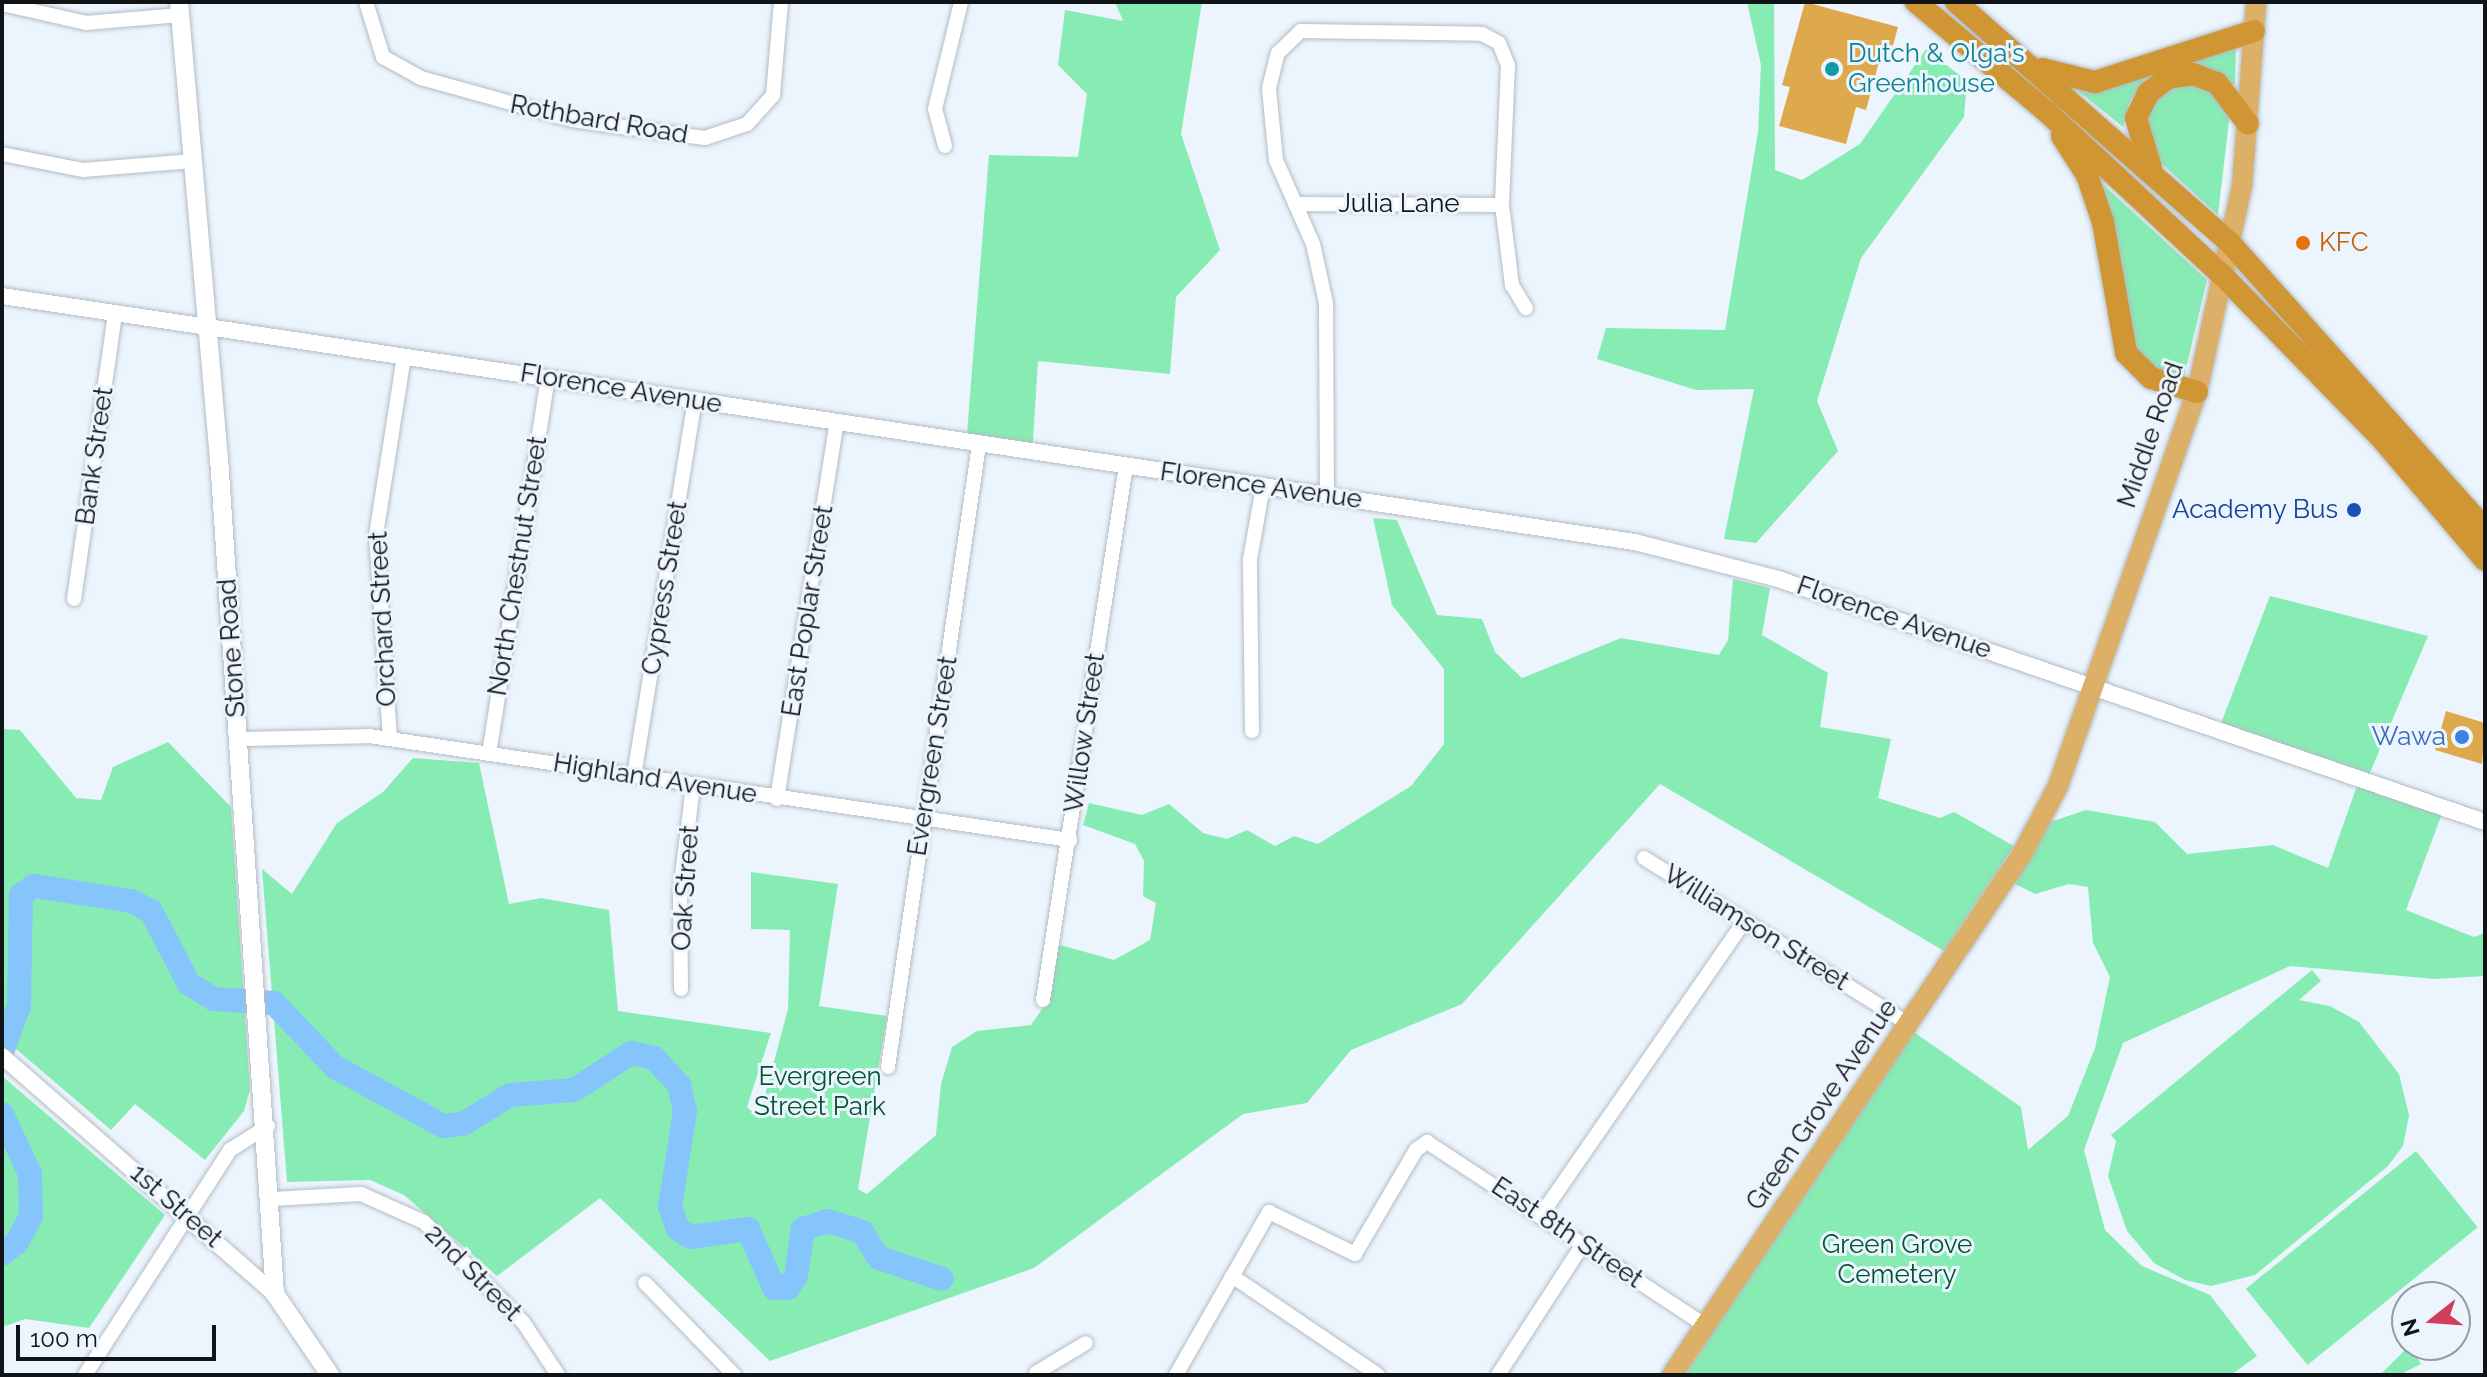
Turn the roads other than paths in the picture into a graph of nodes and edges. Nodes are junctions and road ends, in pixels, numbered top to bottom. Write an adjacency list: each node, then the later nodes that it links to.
1 (366, 2): 2 (street, Rothbard Road)
2 (781, 2)
3 (961, 2): 13 (street)
4 (1916, 2): 11 (highway)
5 (1956, 2): 10 (highway)
6 (2256, 2): 9 (main road, Middle Road)
7 (2, 4): 8 (street)
8 (180, 9): 15 (main road, Stone Road)
9 (2254, 31): 10 (highway); 12 (main road, Middle Road)
10 (2030, 64): 16 (highway)
11 (2046, 111): 20 (highway); 27 (highway)
12 (2248, 124): 16 (highway); 19 (main road, Middle Road)
13 (945, 146)
14 (2, 154): 15 (street)
15 (193, 161): 24 (main road, Stone Road)
16 (2155, 177): 19 (highway)
17 (1295, 204): 18 (street, Julia Lane); 18 (street); 33 (street)
18 (1502, 205): 22 (street)
19 (2230, 243): 20 (main road, Middle Road); 34 (highway)
20 (2225, 278): 27 (main road, Middle Road); 35 (highway)
21 (2, 296): 23 (street, Florence Avenue)
22 (1526, 308)
23 (115, 313): 24 (street, Florence Avenue); 36 (street, Bank Street)
24 (208, 324): 25 (street, Florence Avenue); 39 (main road, Stone Road)
25 (404, 356): 26 (street, Florence Avenue); 40 (street, Orchard Street)
26 (548, 378): 28 (street, Florence Avenue); 41 (street, North Chestnut Street)
27 (2197, 392): 37 (main road, Middle Road)
28 (695, 400): 29 (street, Florence Avenue); 42 (street, Cypress Street)
29 (837, 422): 30 (street, Florence Avenue); 44 (street, East Poplar Street)
30 (979, 445): 31 (street, Florence Avenue); 45 (street, Evergreen Street)
31 (1126, 466): 32 (street, Florence Avenue); 47 (street, Willow Street)
32 (1263, 487): 33 (street, Florence Avenue); 38 (street)
33 (1327, 496): 37 (street, Florence Avenue)
34 (2485, 529)
35 (2485, 560)
36 (74, 599)
37 (2094, 686): 46 (street, Florence Avenue); 49 (main road, Middle Road)
38 (1252, 731)
39 (239, 739): 40 (street, Highland Avenue); 56 (main road, Stone Road)
40 (390, 739): 41 (street, Highland Avenue)
41 (489, 754): 42 (street, Highland Avenue)
42 (634, 776): 43 (street, Highland Avenue)
43 (693, 786): 44 (street, Highland Avenue); 51 (street, Oak Street)
44 (777, 799): 45 (street, Highland Avenue)
45 (923, 821): 47 (street, Highland Avenue); 55 (street, Evergreen Street)
46 (2485, 822)
47 (1070, 840): 52 (street, Willow Street)
48 (1644, 858): 50 (street, Williamson Street)
49 (2015, 864): 53 (main road, Green Grove Avenue)
50 (1744, 922): 53 (street, Williamson Street); 59 (street)
51 (681, 989)
52 (1043, 1000)
53 (1907, 1023): 64 (main road, Green Grove Avenue)
54 (2, 1056): 58 (street, 1st Street)
55 (888, 1067)
56 (268, 1126): 57 (main road, Stone Road); 58 (street)
57 (272, 1199): 63 (main road, Stone Road); 69 (street, 2nd Street)
58 (186, 1213): 63 (street, 1st Street); 67 (street)
59 (1541, 1215): 60 (street, East 8th Street); 61 (street, East 8th Street)
60 (1583, 1244): 64 (street, East 8th Street); 73 (street)
61 (1232, 1276): 71 (street); 72 (street)
62 (645, 1283): 70 (street)
63 (275, 1294): 68 (main road, 1st Street)
64 (1706, 1326): 74 (main road, Green Grove Avenue)
65 (1086, 1343): 66 (street)
66 (1035, 1374)
67 (85, 1375)
68 (330, 1375)
69 (558, 1375)
70 (734, 1375)
71 (1176, 1375)
72 (1378, 1375)
73 (1498, 1375)
74 (1672, 1375)

